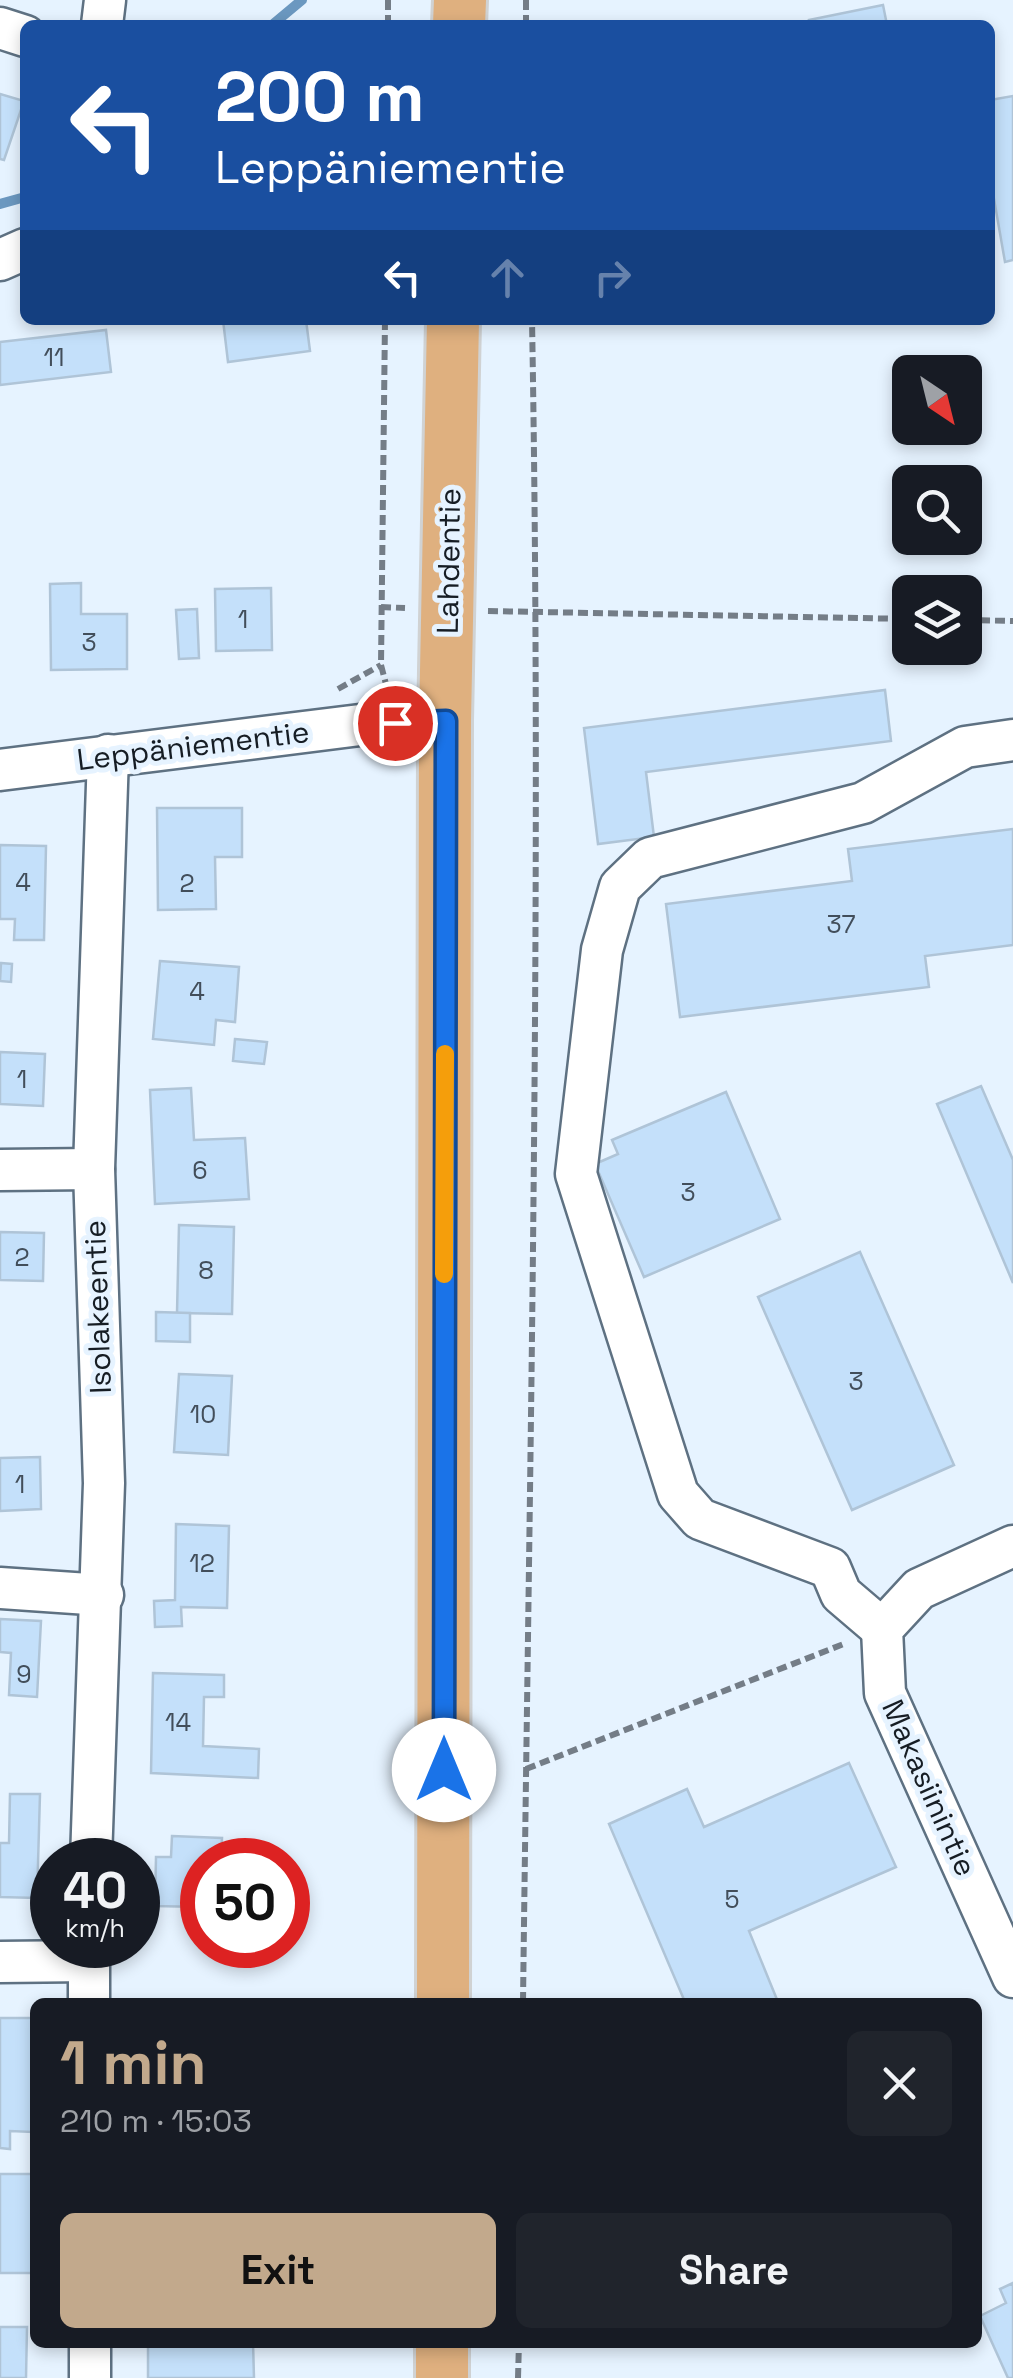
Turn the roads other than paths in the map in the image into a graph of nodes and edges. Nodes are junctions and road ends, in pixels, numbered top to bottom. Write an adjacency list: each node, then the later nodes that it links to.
1 (453, 325): 2 (main road, Lahdentie)
2 (420, 722): 4 (street, Leppäniementie); 18 (main road, Lahdentie)
3 (1013, 740): 11 (street)
4 (108, 755): 5 (street, Leppäniementie); 7 (street, Isolakeentie)
5 (0, 770)
6 (0, 1170): 7 (street)
7 (94, 1170): 10 (street, Isolakeentie)
8 (1013, 1546): 11 (street)
9 (0, 1588): 10 (street)
10 (103, 1594): 12 (street, Isolakeentie)
11 (882, 1629): 16 (street, Makasiinintie)
12 (93, 1838)
13 (30, 1959): 14 (street)
14 (0, 1962)
15 (89, 1968): 17 (street)
16 (1013, 1977)
17 (89, 1998)
18 (443, 1998)
19 (90, 2348): 21 (street)
20 (442, 2348): 22 (main road)
21 (90, 2378)
22 (442, 2378)

